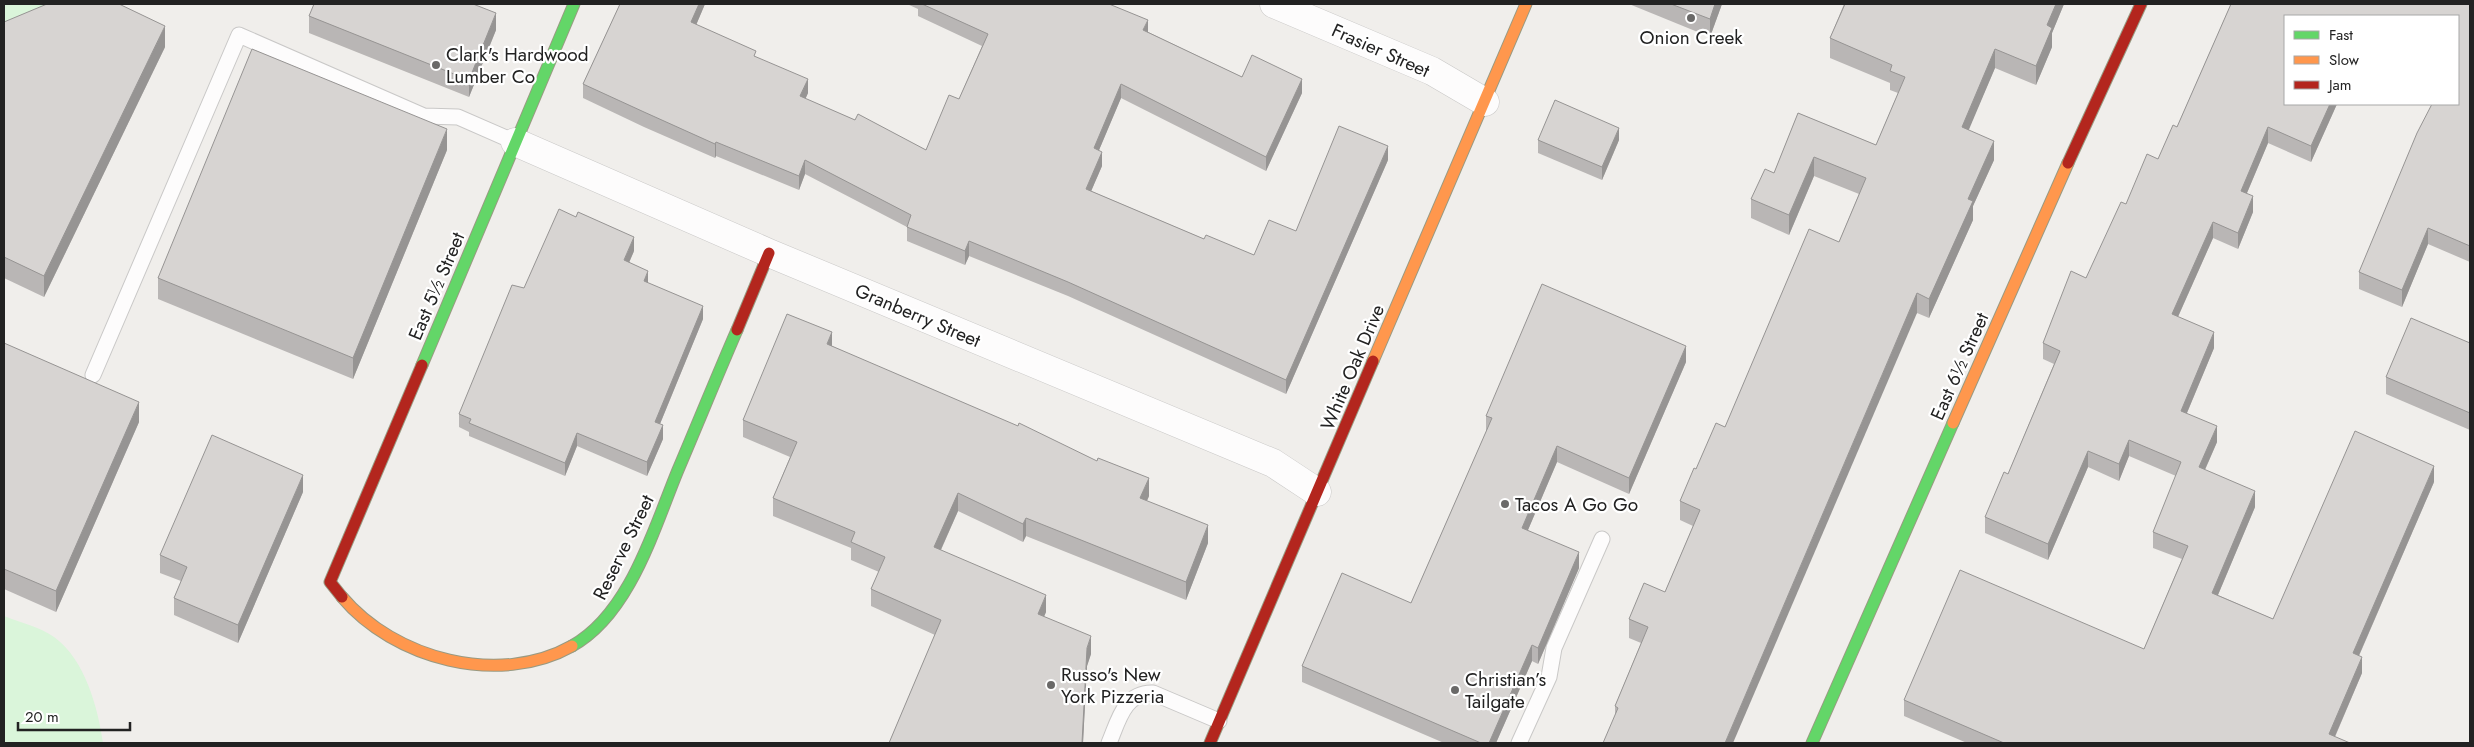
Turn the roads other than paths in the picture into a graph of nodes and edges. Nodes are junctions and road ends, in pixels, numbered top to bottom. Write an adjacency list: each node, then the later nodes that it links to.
1 (574, 4): 6 (street, East 5½ Street)
2 (1274, 4): 5 (street, Frasier Street)
3 (1526, 4): 5 (street, White Oak Drive)
4 (2141, 4): 16 (street, East 6½ Street)
5 (1485, 102): 9 (street, White Oak Drive)
6 (515, 142): 7 (street, Granberry Street); 8 (lane); 11 (street, East 5½ Street)
7 (769, 253): 9 (street, Granberry Street); 11 (street, Reserve Street)
8 (94, 375)
9 (1317, 492): 12 (street, White Oak Drive)
10 (1602, 539): 15 (lane)
11 (330, 582)
12 (1219, 721): 13 (lane); 14 (street, White Oak Drive)
13 (1109, 743)
14 (1210, 743)
15 (1519, 743)
16 (1812, 743)

